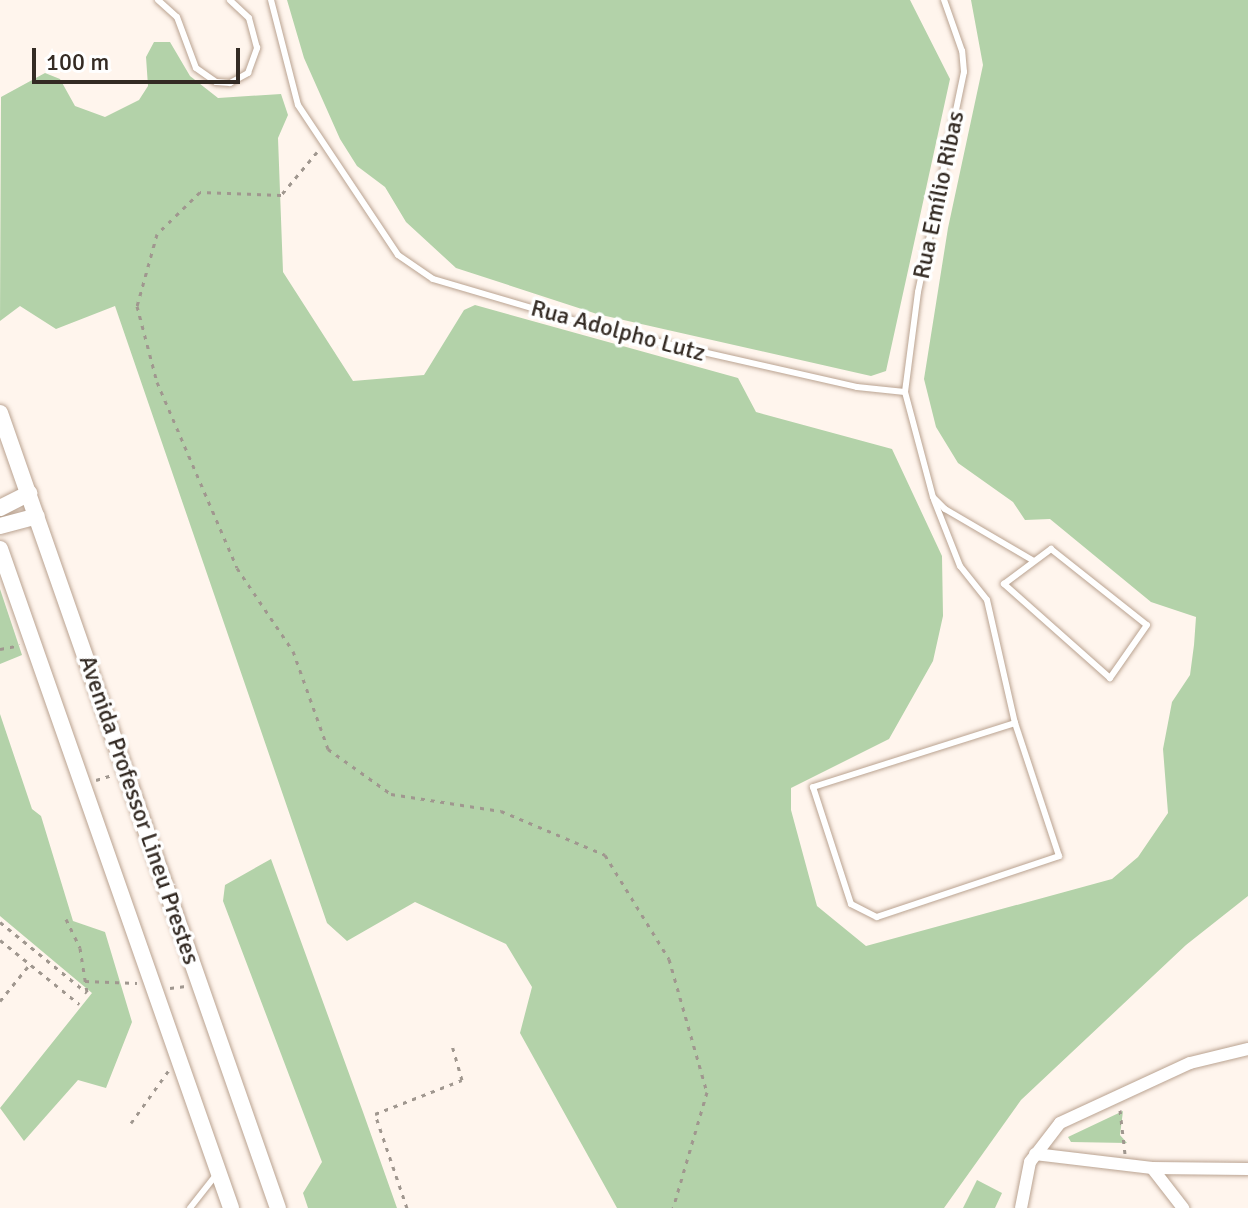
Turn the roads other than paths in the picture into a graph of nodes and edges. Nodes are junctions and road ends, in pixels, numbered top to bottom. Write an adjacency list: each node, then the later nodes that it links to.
1 (158, 0): 2 (lane)
2 (230, 0)
3 (271, 0): 5 (lane, Rua Adolpho Lutz)
4 (944, 0): 5 (lane, Rua Emílio Ribas)
5 (905, 392): 8 (lane)
6 (0, 413): 7 (main road, Avenida Professor Lineu Prestes)
7 (29, 493): 9 (main road); 10 (main road, Avenida Professor Lineu Prestes)
8 (933, 497): 13 (lane); 14 (lane)
9 (0, 508)
10 (37, 516): 11 (main road); 22 (main road, Avenida Professor Lineu Prestes)
11 (0, 526)
12 (0, 549): 19 (main road, Avenida Professor Lineu Prestes)
13 (1034, 561): 13 (lane)
14 (1015, 723): 14 (lane)
15 (1248, 1049): 16 (street)
16 (1035, 1154): 17 (street); 23 (street)
17 (1152, 1168): 18 (street); 24 (street)
18 (1248, 1169)
19 (219, 1172): 20 (lane); 21 (main road, Avenida Professor Lineu Prestes)
20 (190, 1208)
21 (231, 1208)
22 (278, 1208)
23 (1021, 1208)
24 (1183, 1208)

